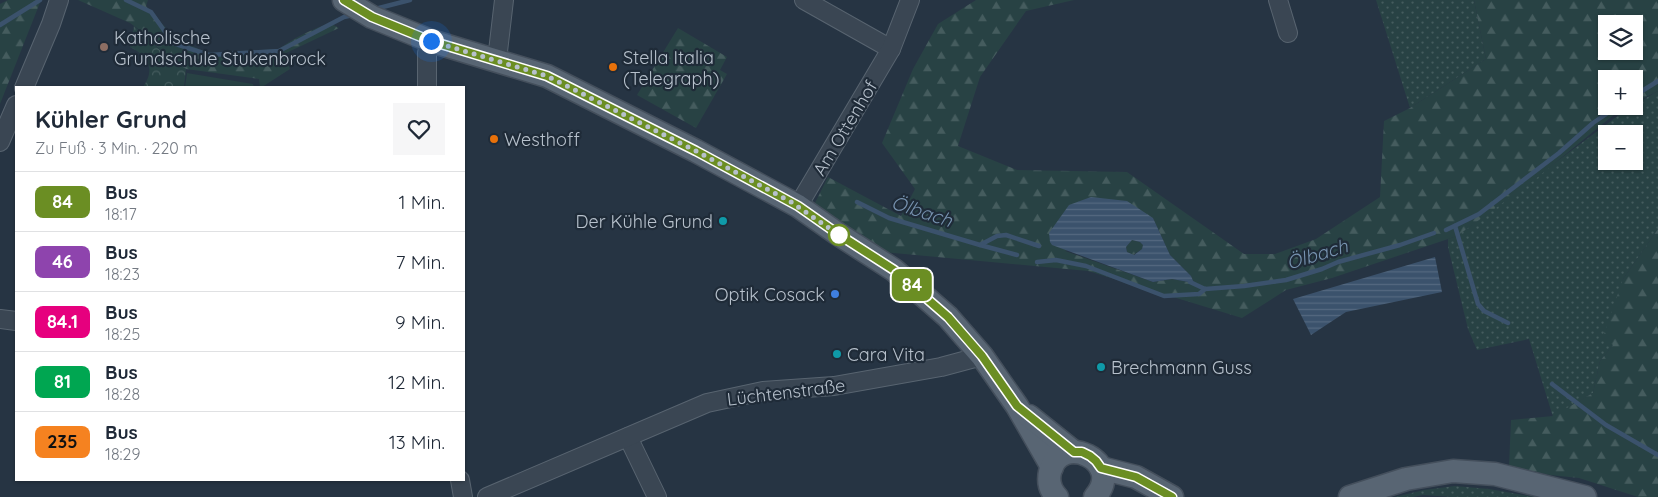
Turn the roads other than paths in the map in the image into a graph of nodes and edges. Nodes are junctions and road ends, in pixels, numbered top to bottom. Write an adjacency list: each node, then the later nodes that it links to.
1 (59, 0): 11 (street)
2 (504, 0): 10 (street)
3 (804, 0): 9 (street)
4 (910, 0): 9 (street, Am Ottenhof)
5 (1278, 0): 7 (street)
6 (357, 8): 8 (main road)
7 (1288, 33)
8 (431, 41): 10 (main road); 12 (street)
9 (891, 49): 15 (street, Am Ottenhof)
10 (497, 60): 15 (main road)
11 (25, 86)
12 (426, 86)
13 (15, 107): 14 (street)
14 (0, 142)
15 (798, 206): 18 (main road)
16 (0, 319): 17 (street)
17 (15, 321)
18 (982, 356): 19 (main road); 20 (street, Lüchtenstraße)
19 (1017, 406): 21 (main road); 22 (main road)
20 (628, 437): 29 (street, Lüchtenstraße); 30 (street)
21 (1074, 452): 22 (main road); 23 (main road)
22 (1052, 467): 31 (main road)
23 (1101, 468): 25 (main road); 26 (main road)
24 (460, 481): 28 (street)
25 (1148, 485): 26 (main road); 32 (main road)
26 (1096, 496)
27 (1581, 496): 33 (main road)
28 (464, 497)
29 (487, 497)
30 (657, 497)
31 (1057, 497)
32 (1172, 497)
33 (1350, 497)

